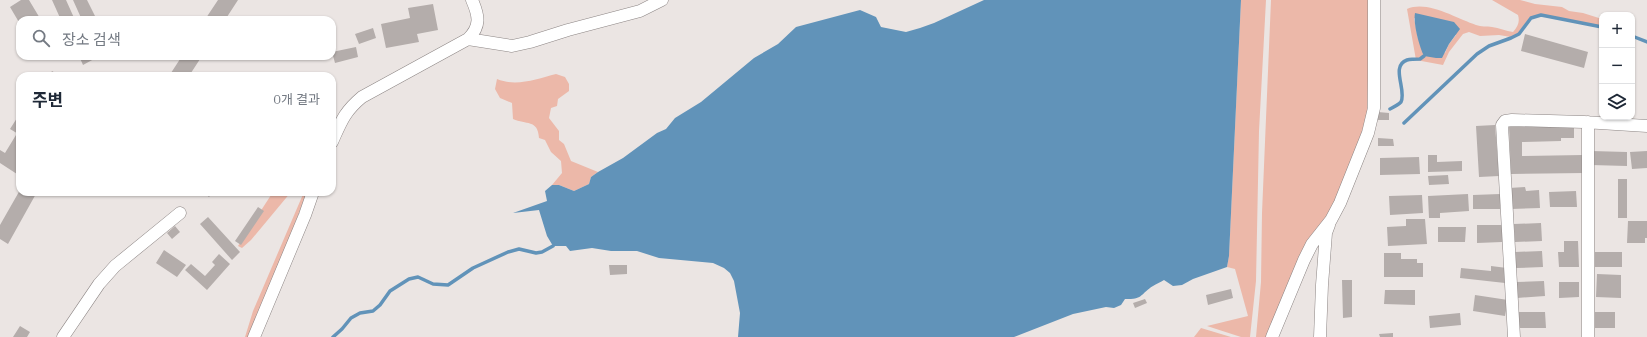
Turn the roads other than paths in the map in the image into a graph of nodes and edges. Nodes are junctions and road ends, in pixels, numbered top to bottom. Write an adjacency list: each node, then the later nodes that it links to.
1 (472, 0): 4 (street)
2 (662, 0): 4 (street)
3 (1374, 0): 10 (street)
4 (468, 39): 7 (street)
5 (1588, 122): 6 (street); 15 (street); 16 (street)
6 (1647, 126)
7 (336, 133)
8 (312, 196): 12 (street)
9 (180, 212): 11 (street)
10 (1330, 220): 13 (street); 14 (street)
11 (63, 337)
12 (254, 337)
13 (1272, 337)
14 (1320, 337)
15 (1514, 337)
16 (1588, 337)

